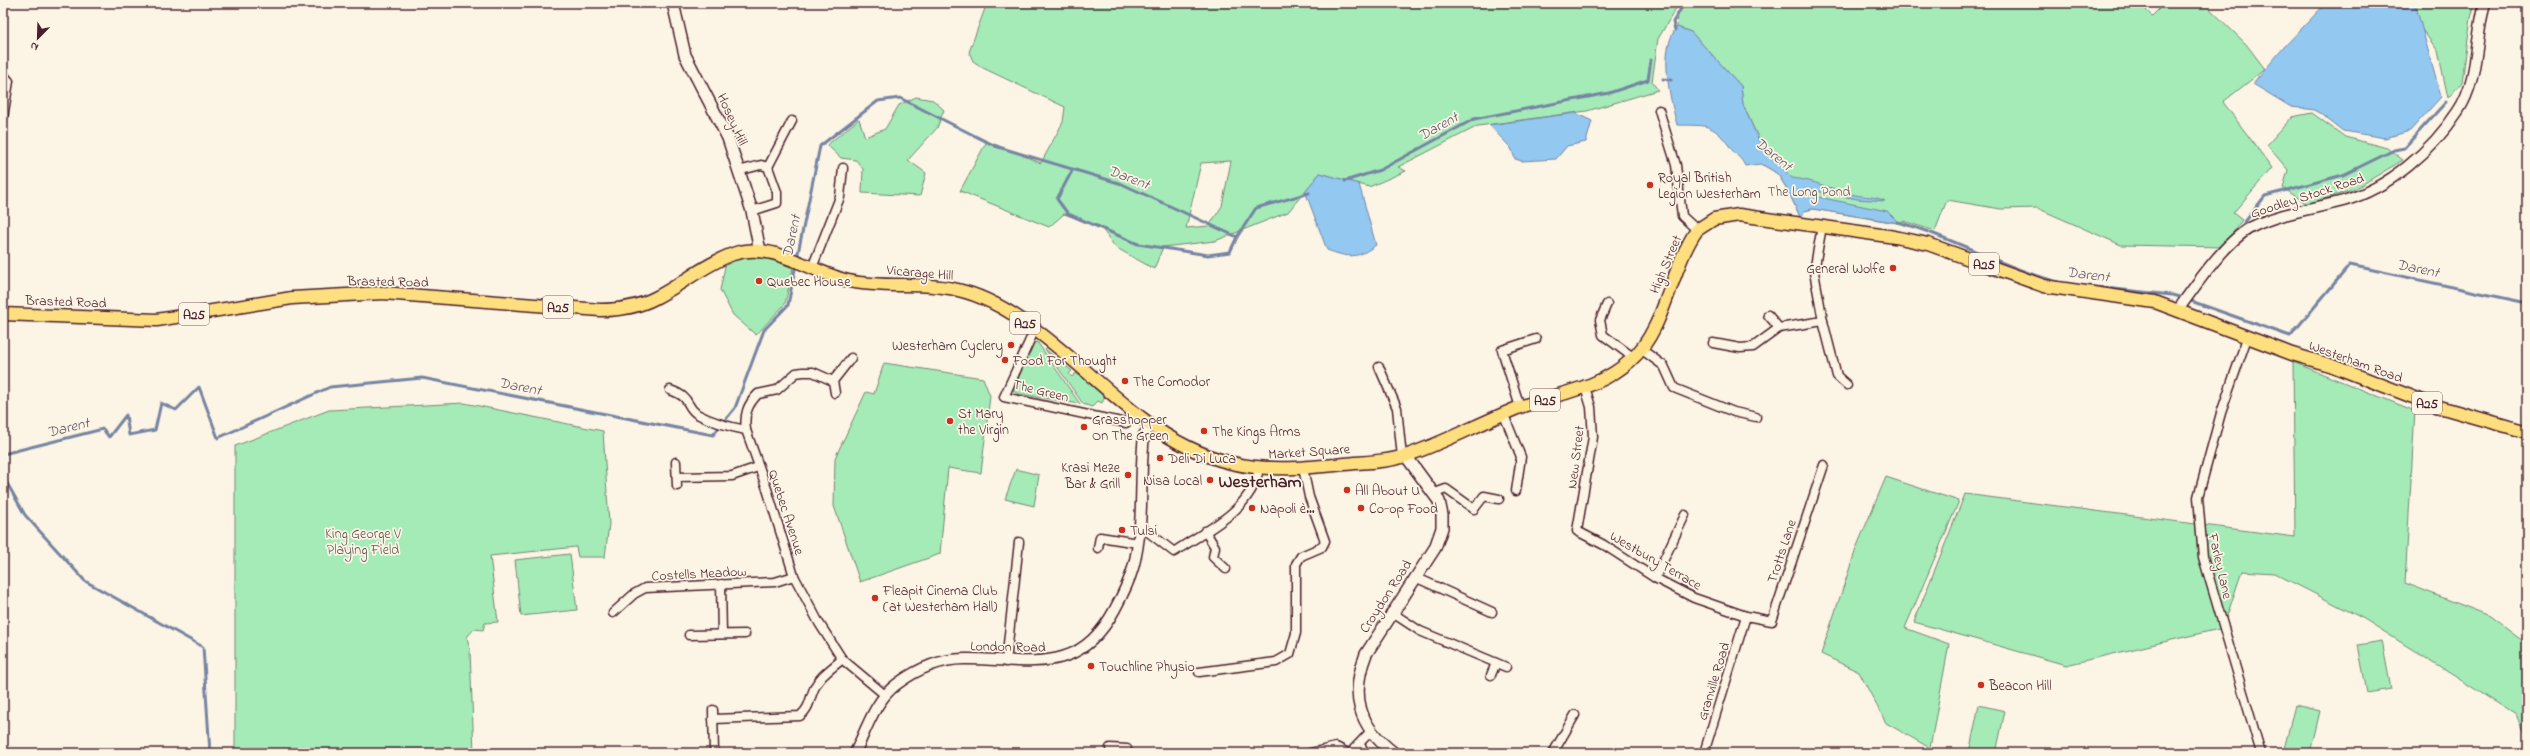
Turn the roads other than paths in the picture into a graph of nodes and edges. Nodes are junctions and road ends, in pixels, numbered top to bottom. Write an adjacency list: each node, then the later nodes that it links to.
1 (673, 3): 9 (main road, Hosey Hill)
2 (2485, 3): 16 (street, Goodley Stock Road)
3 (3, 74): 5 (street)
4 (1659, 110): 12 (street)
5 (3, 118)
6 (792, 121): 7 (street)
7 (768, 167): 9 (street); 10 (street)
8 (843, 168): 14 (street)
9 (738, 171): 10 (main road, Hosey Hill)
10 (752, 211): 13 (main road, Hosey Hill)
11 (1822, 226): 12 (main road, High Street / A25); 16 (main road, High Street / A25); 19 (street)
12 (1697, 230): 25 (main road, High Street / A25)
13 (760, 251): 14 (main road, A25); 17 (main road, Brasted Road / A25)
14 (812, 268): 21 (main road, Vicarage Hill / A25)
15 (1607, 304): 25 (street)
16 (2180, 307): 22 (main road, Westerham Road / A25)
17 (3, 314)
18 (1768, 315): 20 (street)
19 (1823, 321): 20 (street); 29 (street)
20 (1779, 328): 24 (street)
21 (1034, 331): 34 (main road, Vicarage Hill / A25); 34 (street, The Green)
22 (2247, 338): 39 (main road, Westerham Road / A25); 92 (street, Farley Lane)
23 (1536, 339): 33 (street)
24 (1713, 343)
25 (1637, 354): 30 (main road, High Street / A25); 36 (street)
26 (850, 358): 28 (street)
27 (1379, 367): 40 (street)
28 (833, 381): 32 (street); 38 (street, Quebec Avenue)
29 (1846, 385)
30 (1585, 387): 33 (main road, High Street / A25); 54 (street, New Street)
31 (670, 390): 38 (street)
32 (835, 393)
33 (1520, 407): 35 (main road, High Street / A25)
34 (1135, 412): 37 (main road, Vicarage Hill / A25)
35 (1504, 415): 40 (main road, High Street / A25); 48 (street)
36 (1756, 417)
37 (1151, 425): 44 (main road, Market Square / A25); 52 (street, London Road)
38 (746, 430): 43 (street, Quebec Avenue)
39 (2527, 432)
40 (1404, 457): 45 (main road, Market Square / A25); 49 (main road, Croydon Road)
41 (676, 462): 46 (street)
42 (1824, 464): 66 (street, Trotts Lane)
43 (758, 467): 46 (street); 59 (street, Quebec Avenue)
44 (1259, 468): 45 (main road, Market Square / A25); 53 (street)
45 (1303, 468): 74 (street)
46 (677, 477): 47 (street)
47 (677, 486)
48 (1516, 491)
49 (1435, 493): 50 (street); 60 (main road, Croydon Road)
50 (1499, 499)
51 (1685, 515): 61 (street)
52 (1139, 527): 53 (street); 56 (street, London Road)
53 (1204, 531): 58 (street)
54 (1577, 531): 61 (street, Westbury Terrace)
55 (1019, 542): 71 (street)
56 (1138, 543): 57 (street); 71 (street, London Road)
57 (1098, 548)
58 (1226, 569)
59 (794, 576): 62 (street, Costells Meadow); 70 (street, Quebec Avenue)
60 (1415, 577): 63 (main road, Croydon Road); 64 (street)
61 (1655, 578): 66 (street, Westbury Terrace)
62 (721, 584): 65 (street, Costells Meadow); 67 (street)
63 (1391, 612): 72 (street); 80 (main road, Croydon Road)
64 (1492, 612)
65 (613, 613)
66 (1746, 616): 91 (street, Granville Road)
67 (722, 634): 68 (street); 69 (street)
68 (745, 634)
69 (688, 635)
70 (842, 659): 76 (street, Quebec Avenue); 79 (street)
71 (1006, 662): 76 (street, London Road)
72 (1496, 663): 73 (street); 75 (street)
73 (1506, 667)
74 (1199, 672)
75 (1491, 675)
76 (885, 695): 84 (street, London Road)
77 (713, 710): 79 (street)
78 (1575, 715): 90 (street)
79 (713, 719): 83 (street)
80 (1370, 732): 81 (street); 89 (main road, Croydon Road)
81 (1359, 744): 87 (street); 88 (street)
82 (1110, 748): 85 (street)
83 (714, 753)
84 (855, 753)
85 (1127, 753)
86 (1310, 753): 87 (street)
87 (1349, 753)
88 (1366, 753)
89 (1394, 753)
90 (1553, 753)
91 (1704, 753)
92 (2261, 753)

